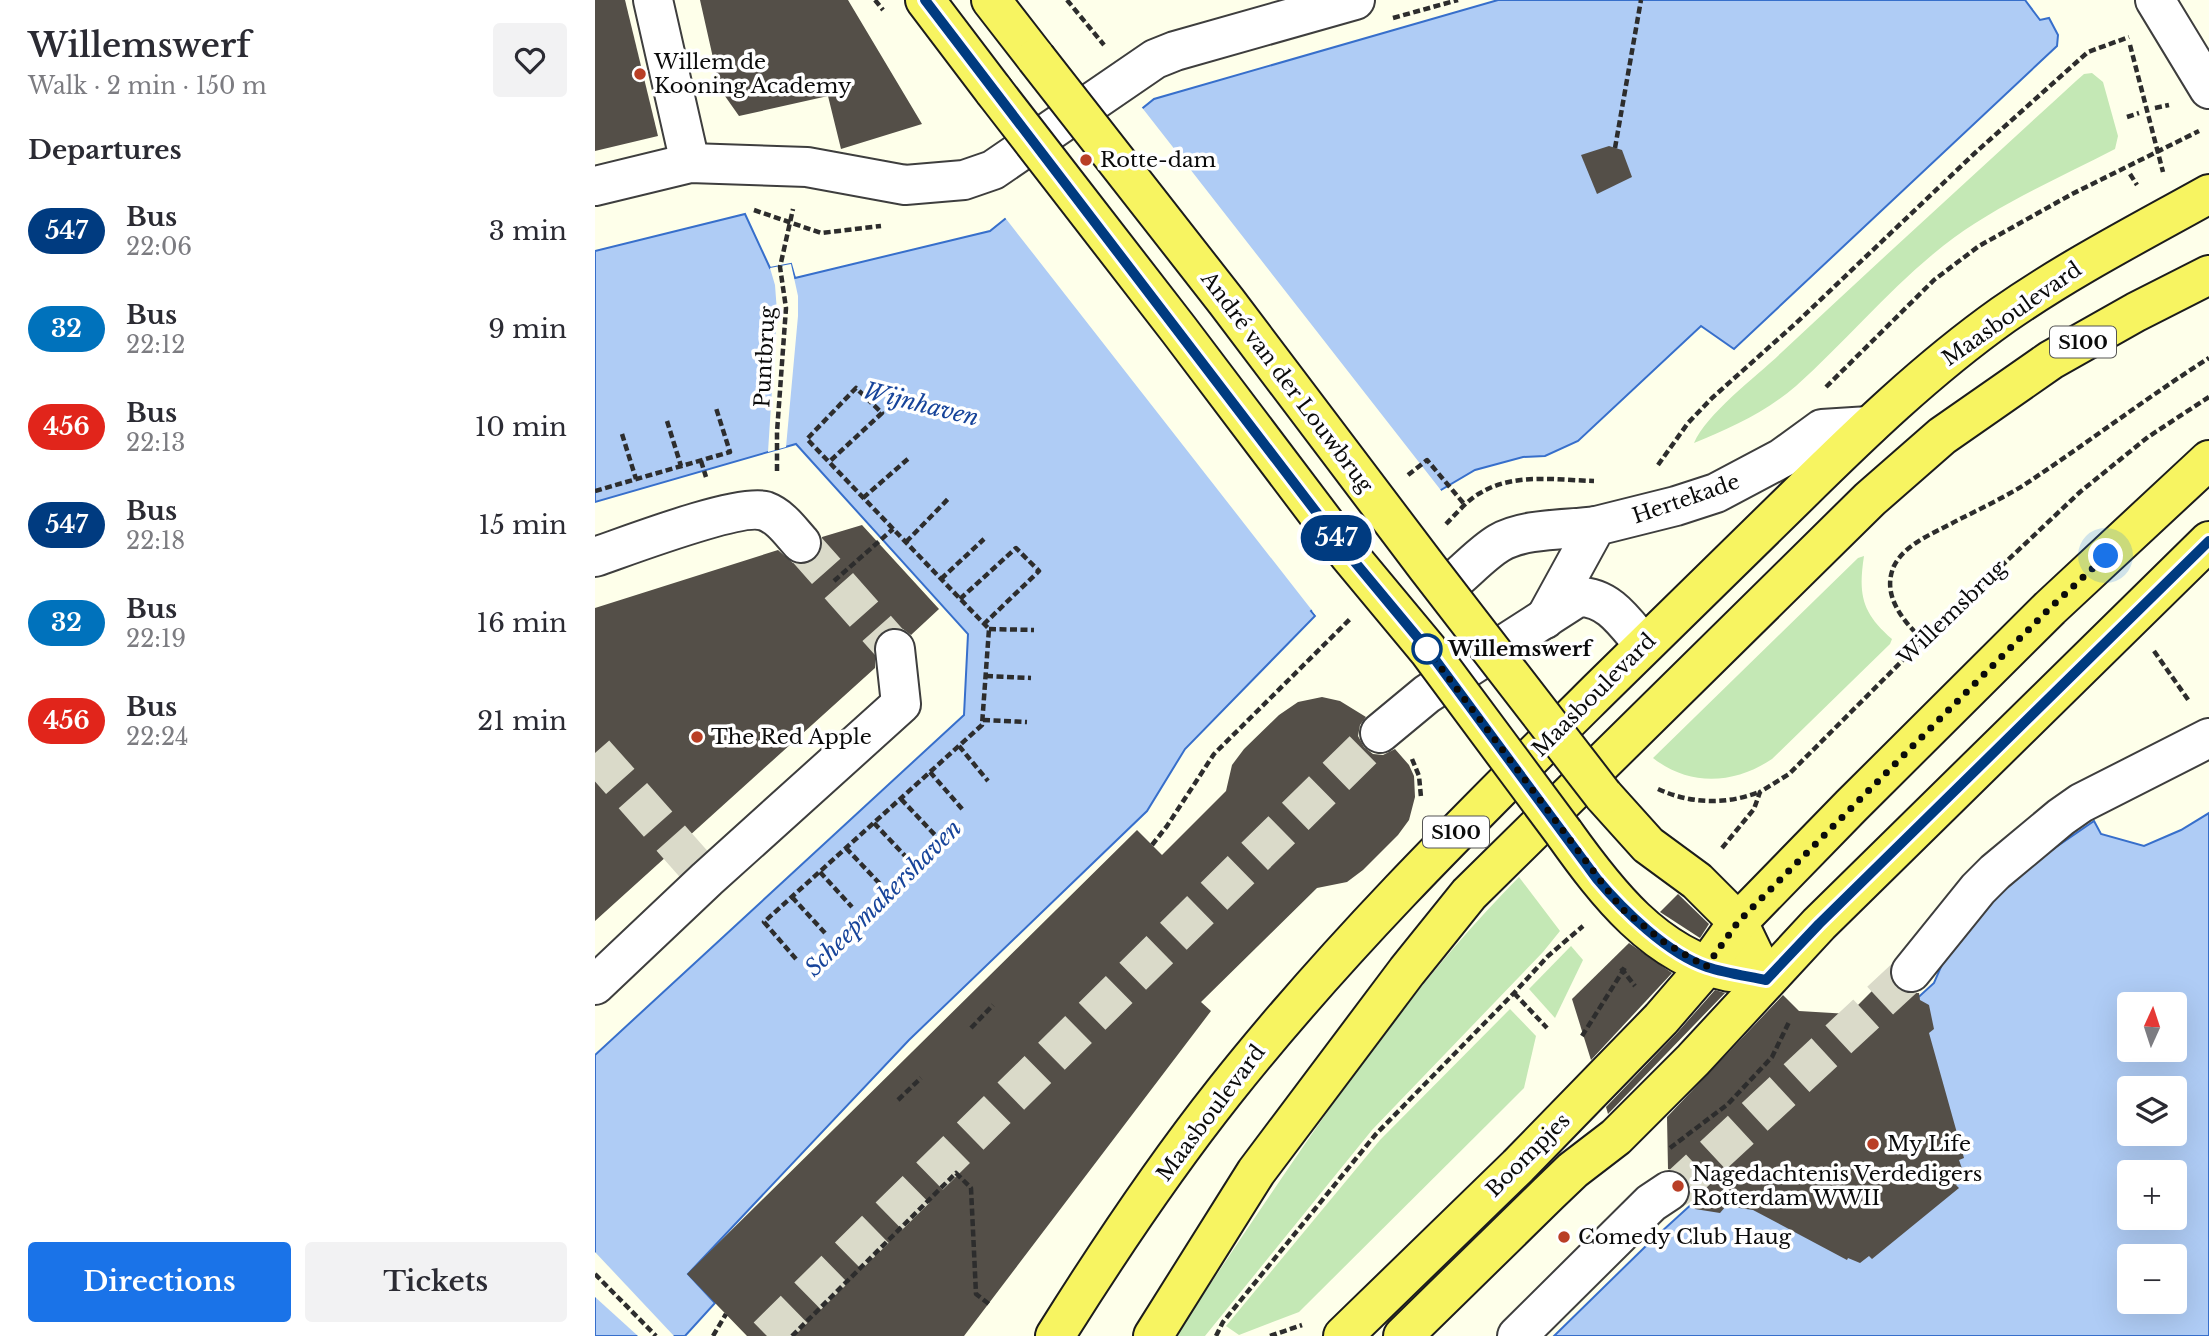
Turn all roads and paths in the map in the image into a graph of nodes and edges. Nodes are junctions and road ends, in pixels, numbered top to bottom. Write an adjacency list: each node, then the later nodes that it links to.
1 (653, 0): 17 (street)
2 (925, 0): 93 (main road, bridge)
3 (991, 0): 89 (main road, André van der Louwbrug, bridge)
4 (1067, 0): 8 (path)
5 (1355, 0): 18 (street)
6 (1641, 0): 15 (path)
7 (2172, 5): 11 (street)
8 (1098, 37)
9 (2120, 41): 37 (path)
10 (2134, 61): 16 (path)
11 (2209, 89)
12 (2139, 113): 13 (path)
13 (2127, 117)
14 (2209, 126): 16 (path)
15 (1615, 148)
16 (2158, 153): 19 (path); 24 (path)
17 (690, 163): 18 (street); 20 (street)
18 (807, 167): 31 (path, Puntbrug)
19 (2165, 178)
20 (595, 186)
21 (2209, 194): 28 (main road, Maasboulevard / S100)
22 (2209, 275): 111 (main road, S100)
23 (2209, 358): 58 (path)
24 (1818, 394)
25 (2209, 397): 58 (path, Willemsbrug)
26 (716, 408): 34 (path)
27 (667, 421): 36 (path)
28 (1869, 426): 45 (street, Hertekade); 59 (main road, Maasboulevard / S100)
29 (622, 434): 40 (path)
30 (807, 439): 35 (path)
31 (776, 449)
32 (909, 458): 42 (path)
33 (2209, 460): 89 (main road)
34 (701, 461): 36 (path); 38 (path)
35 (829, 462)
36 (681, 466): 40 (path)
37 (1653, 472)
38 (705, 475)
39 (1406, 477): 44 (path)
40 (636, 479): 41 (path)
41 (595, 491)
42 (863, 498)
43 (949, 498): 50 (path)
44 (1465, 505)
45 (1596, 526): 52 (street, Hertekade); 56 (street)
46 (893, 529): 54 (path)
47 (789, 530): 51 (street)
48 (984, 539): 53 (path)
49 (2209, 541): 95 (main road)
50 (906, 542)
51 (595, 557)
52 (1457, 578)
53 (941, 579)
54 (834, 581)
55 (960, 599): 57 (path)
56 (1545, 619): 59 (street); 67 (street)
57 (1034, 630)
58 (1923, 640): 73 (path, Willemsbrug)
59 (1644, 645): 110 (main road, Maasboulevard / S100)
60 (2151, 647): 66 (path)
61 (895, 649): 96 (street)
62 (986, 676): 63 (path)
63 (1031, 678)
64 (982, 720): 65 (path)
65 (1027, 722)
66 (2201, 722): 94 (street)
67 (1380, 733)
68 (958, 746): 71 (path)
69 (1414, 761): 74 (path)
70 (930, 772): 76 (path)
71 (988, 781)
72 (1652, 786): 73 (path)
73 (1760, 792): 82 (path, Willemsbrug)
74 (1421, 797)
75 (901, 799): 79 (path)
76 (963, 810)
77 (874, 823): 83 (path)
78 (1167, 826): 80 (path)
79 (935, 835)
80 (1152, 845)
81 (846, 848): 85 (path)
82 (1719, 852)
83 (908, 859)
84 (820, 872): 87 (path)
85 (881, 884)
86 (792, 897): 91 (path)
87 (852, 907)
88 (764, 922): 92 (path)
89 (1738, 922): 93 (main road); 95 (main road, André van der Louwbrug)
90 (1587, 923): 97 (path)
91 (825, 933)
92 (796, 959)
93 (1706, 967): 95 (main road); 113 (main road, Boompjes)
94 (1911, 972)
95 (1766, 980): 114 (main road, Boompjes)
96 (595, 985)
97 (1514, 993): 100 (path); 112 (path)
98 (993, 1005): 99 (path)
99 (971, 1028)
100 (1547, 1028)
101 (922, 1078): 102 (path)
102 (898, 1100)
103 (1669, 1191): 115 (street)
104 (595, 1274): 107 (path)
105 (989, 1304): 109 (path)
106 (726, 1314): 108 (path)
107 (656, 1336)
108 (713, 1336)
109 (792, 1336)
110 (1055, 1336)
111 (1153, 1336)
112 (1216, 1336)
113 (1343, 1336)
114 (1403, 1336)
115 (1517, 1336)

